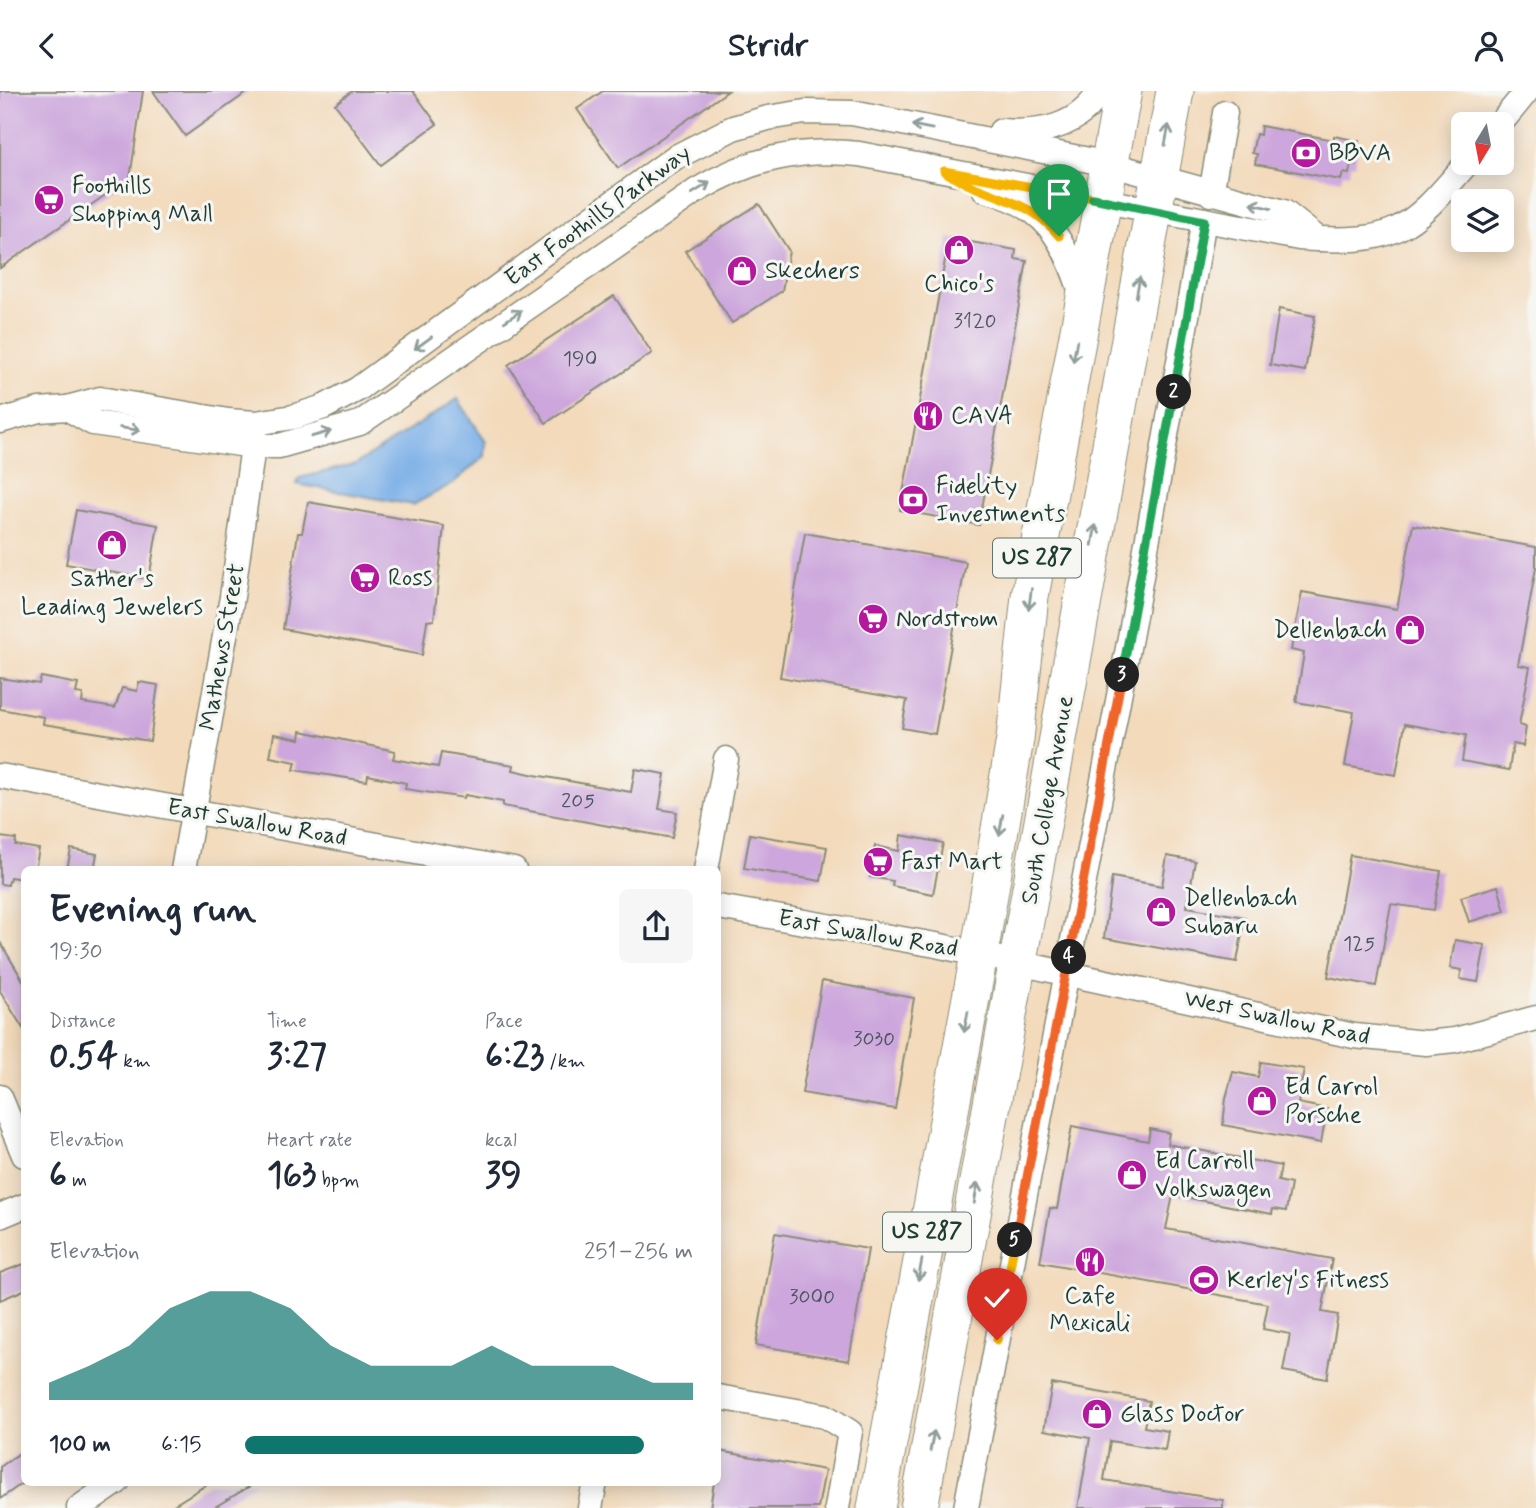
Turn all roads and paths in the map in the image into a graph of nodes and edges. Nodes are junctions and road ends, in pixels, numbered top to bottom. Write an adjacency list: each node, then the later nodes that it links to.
1 (1100, 91): 7 (street)
2 (1124, 91): 8 (highway, South College Avenue / US 287)
3 (1175, 91): 11 (highway, South College Avenue / US 287, one-way to 3)
4 (1527, 91): 5 (street)
5 (1510, 112)
6 (1225, 113): 12 (street)
7 (970, 137): 8 (street, East Foothills Parkway); 18 (street, East Foothills Parkway, one-way to 18)
8 (1109, 164): 11 (street, East Foothills Parkway); 13 (highway, South College Avenue / US 287)
9 (944, 171): 13 (street, East Foothills Parkway); 16 (street); 18 (street, East Foothills Parkway, one-way to 9)
10 (1456, 175): 15 (street)
11 (1155, 194): 12 (street); 13 (street, East Foothills Parkway); 14 (street); 27 (highway, South College Avenue / US 287, one-way to 11)
12 (1211, 194): 15 (street, one-way to 12)
13 (1103, 200): 16 (highway, South College Avenue / US 287)
14 (1204, 221): 15 (street); 28 (street)
15 (1319, 239)
16 (1084, 301): 26 (highway, South College Avenue / US 287, one-way to 26)
17 (0, 421): 18 (street, East Foothills Parkway)
18 (255, 434): 21 (street, Mathews Street)
19 (726, 759): 24 (street)
20 (0, 776): 21 (street, East Swallow Road)
21 (194, 811): 22 (street, Mathews Street); 23 (street, East Swallow Road)
22 (184, 866)
23 (492, 866)
24 (707, 866)
25 (721, 908): 26 (street, East Swallow Road)
26 (979, 955): 27 (street, East Swallow Road); 40 (highway, South College Avenue / US 287, one-way to 40)
27 (1017, 964): 28 (street, West Swallow Road); 41 (highway, South College Avenue / US 287, one-way to 27)
28 (1065, 974): 29 (street, West Swallow Road); 42 (street)
29 (1536, 1019)
30 (0, 1097): 31 (street)
31 (21, 1148)
32 (21, 1207): 33 (street)
33 (0, 1216)
34 (721, 1398): 39 (street)
35 (111, 1486): 37 (street)
36 (594, 1486): 38 (street)
37 (79, 1508)
38 (590, 1508)
39 (837, 1508)
40 (876, 1508)
41 (919, 1508)
42 (966, 1508)

